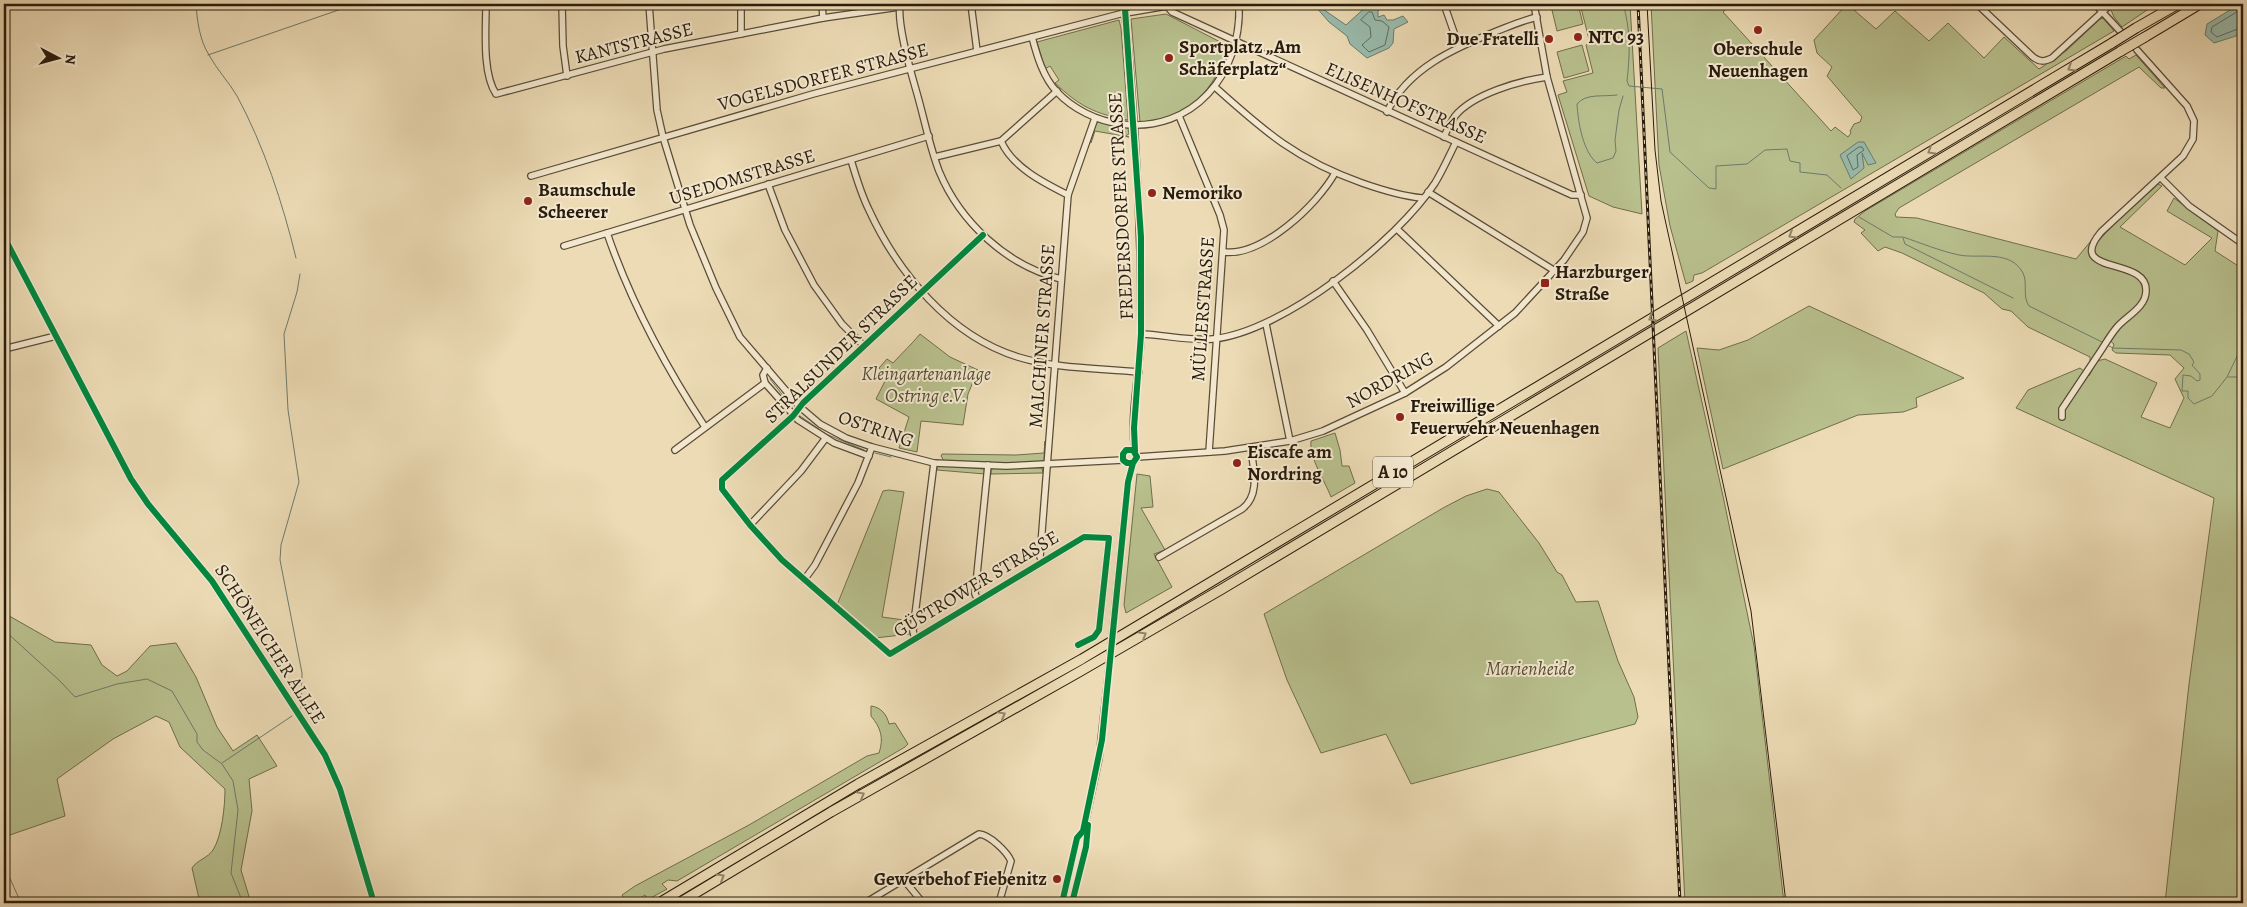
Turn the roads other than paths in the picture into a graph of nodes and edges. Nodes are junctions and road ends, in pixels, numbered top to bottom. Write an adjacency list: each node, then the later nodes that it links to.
1 (486, 4): 31 (street, KANTSTRASSE)
2 (562, 4): 31 (street)
3 (649, 4): 29 (street, OSTRING)
4 (741, 4): 23 (street)
5 (822, 4): 21 (street)
6 (971, 4): 28 (street)
7 (1124, 4): 18 (street, FREDERSDORFER STRASSE)
8 (1239, 4): 25 (street)
9 (1444, 4): 26 (street)
10 (1534, 4): 20 (street)
11 (1977, 4): 19 (street)
12 (2095, 4): 19 (street)
13 (2111, 4): 19 (street)
14 (2178, 4): 104 (highway, A 10, one-way to 104, bridge)
15 (2200, 4): 105 (highway, A 10, one-way to 15, bridge)
16 (899, 5): 21 (street, KANTSTRASSE); 30 (street)
17 (1168, 5): 18 (street, VOGELSDORFER STRASSE); 25 (street, ELISENHOFSTRASSE)
18 (1125, 13): 24 (street, VOGELSDORFER STRASSE); 38 (street, FREDERSDORFER STRASSE)
19 (2102, 13): 22 (street)
20 (1537, 17): 26 (street); 32 (street)
21 (823, 18): 23 (street, KANTSTRASSE)
22 (2120, 31)
23 (741, 34): 29 (street, KANTSTRASSE)
24 (1032, 37): 28 (street, VOGELSDORFER STRASSE); 34 (street)
25 (1234, 41): 33 (street); 35 (street, ELISENHOFSTRASSE)
26 (1459, 46): 35 (street)
27 (2137, 50): 48 (street)
28 (977, 51): 30 (street, VOGELSDORFER STRASSE)
29 (652, 53): 31 (street, KANTSTRASSE); 40 (street, OSTRING)
30 (910, 68): 39 (street); 40 (street, VOGELSDORFER STRASSE)
31 (567, 76)
32 (1546, 77): 41 (street); 52 (street)
33 (1215, 87): 36 (street); 46 (street)
34 (1057, 91): 37 (street); 42 (street)
35 (1387, 112): 41 (street, ELISENHOFSTRASSE)
36 (1179, 116): 38 (street); 61 (street, MÜLLERSTRASSE)
37 (1095, 118): 38 (street); 51 (street, MALCHINER STRASSE)
38 (1134, 125): 68 (street, FREDERSDORFER STRASSE)
39 (928, 136): 44 (street); 45 (street, USEDOMSTRASSE)
40 (663, 137): 47 (street, VOGELSDORFER STRASSE); 54 (street, OSTRING)
41 (1444, 137): 43 (street, ELISENHOFSTRASSE)
42 (1001, 141): 44 (street); 51 (street)
43 (1456, 142): 50 (street); 52 (street, ELISENHOFSTRASSE)
44 (935, 157): 57 (street)
45 (851, 160): 49 (street, USEDOMSTRASSE); 65 (street)
46 (1335, 173): 53 (street); 61 (street)
47 (531, 176)
48 (2161, 178): 59 (street); 80 (street)
49 (768, 184): 54 (street, USEDOMSTRASSE); 71 (street)
50 (1428, 192): 53 (street); 62 (street)
51 (1068, 195): 63 (street, MALCHINER STRASSE)
52 (1581, 195): 62 (street, NORDRING)
53 (1422, 198): 55 (street)
54 (685, 210): 56 (street, USEDOMSTRASSE); 74 (street, OSTRING)
55 (1397, 229): 64 (street); 67 (street)
56 (607, 233): 60 (street, USEDOMSTRASSE); 81 (street)
57 (983, 235): 63 (street); 65 (street, STRALSUNDER STRASSE)
58 (4, 237): 69 (street, SCHÖNEICHER ALLEE)
59 (2243, 244)
60 (564, 246)
61 (1224, 252): 70 (street, MÜLLERSTRASSE)
62 (1555, 271): 67 (street, NORDRING)
63 (1061, 279): 73 (street, MALCHINER STRASSE)
64 (1333, 282): 66 (street); 77 (street)
65 (922, 291): 71 (street, STRALSUNDER STRASSE); 73 (street)
66 (1266, 324): 70 (street); 83 (street)
67 (1499, 326): 77 (street, NORDRING)
68 (1141, 334): 70 (street); 75 (street, FREDERSDORFER STRASSE)
69 (56, 336): 72 (street); 103 (street, SCHÖNEICHER ALLEE)
70 (1217, 338): 88 (street, MÜLLERSTRASSE)
71 (864, 346): 78 (street, STRALSUNDER STRASSE)
72 (4, 349)
73 (1054, 365): 75 (street); 92 (street, MALCHINER STRASSE)
74 (767, 368): 76 (street); 78 (street, OSTRING)
75 (1139, 372): 87 (street, FREDERSDORFER STRASSE)
76 (765, 383): 79 (street, OSTRING); 81 (street)
77 (1405, 393): 83 (street, NORDRING)
78 (800, 407): 79 (street, STRALSUNDER STRASSE); 84 (street, OSTRING)
79 (793, 416): 82 (street, OSTRING); 94 (street, STRALSUNDER STRASSE)
80 (2062, 417)
81 (705, 427): 86 (street)
82 (825, 439): 89 (street, OSTRING); 95 (street)
83 (1290, 441): 85 (street, NORDRING)
84 (872, 447): 89 (street); 91 (street, OSTRING)
85 (1251, 448): 88 (street, NORDRING); 96 (street)
86 (675, 450)
87 (1134, 452): 88 (street, NORDRING); 90 (street); 90 (street, FREDERSDORFER STRASSE)
88 (1210, 452)
89 (869, 456): 98 (street)
90 (1126, 460): 92 (street, OSTRING); 109 (street, bridge)
91 (934, 463): 93 (street, OSTRING); 100 (street)
92 (1047, 464): 93 (street, OSTRING); 97 (street, MALCHINER STRASSE)
93 (988, 465): 99 (street)
94 (720, 484): 95 (street, GÜSTROWER STRASSE)
95 (750, 526): 98 (street, GÜSTROWER STRASSE)
96 (1159, 557)
97 (1042, 561): 99 (street, GÜSTROWER STRASSE); 101 (street, GÜSTROWER STRASSE)
98 (804, 580): 100 (street, GÜSTROWER STRASSE)
99 (978, 600): 100 (street, GÜSTROWER STRASSE)
100 (915, 639)
101 (1078, 645)
102 (904, 880): 106 (street); 107 (street); 108 (street)
103 (374, 903)
104 (658, 903)
105 (679, 903)
106 (865, 903)
107 (923, 903)
108 (999, 903)
109 (1068, 903)

